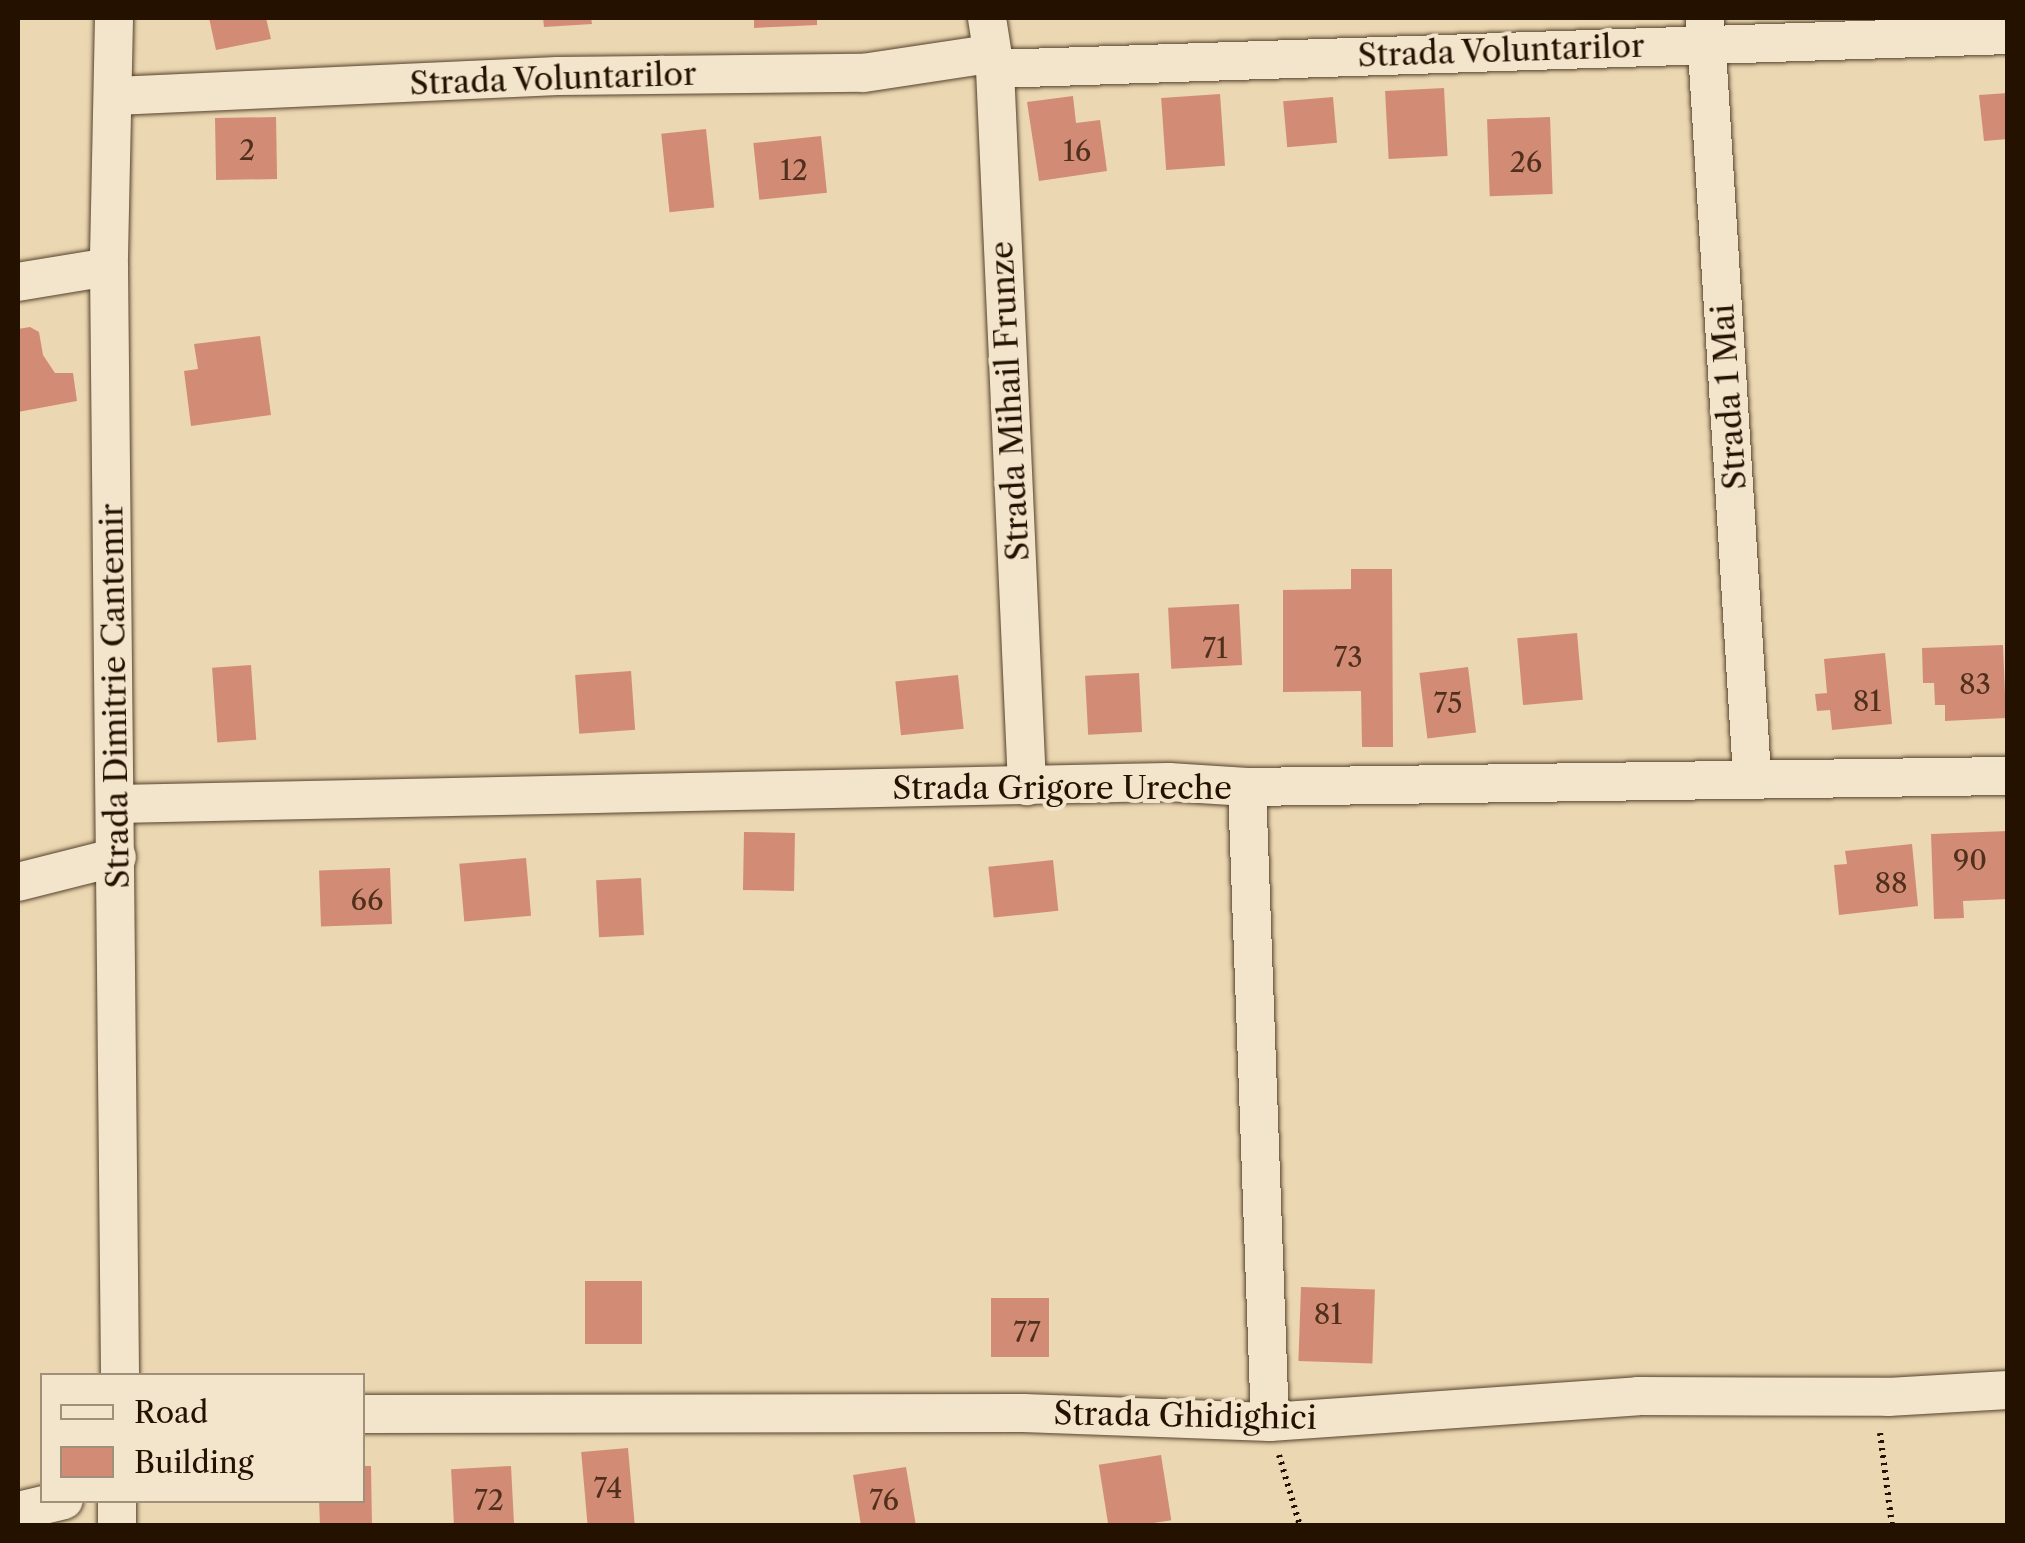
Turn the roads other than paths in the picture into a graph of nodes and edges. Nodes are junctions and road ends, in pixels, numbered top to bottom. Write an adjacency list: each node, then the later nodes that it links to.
1 (114, 18): 5 (street, Strada Dimitrie Cantemir)
2 (1706, 31): 3 (street, Strada Voluntarilor); 4 (street, Strada Voluntarilor); 8 (street, Strada 1 Mai)
3 (2008, 35)
4 (990, 47): 5 (street, Strada Voluntarilor); 10 (street, Strada Mihail Frunze)
5 (116, 96): 6 (street, Strada Dimitrie Cantemir)
6 (109, 267): 7 (street); 12 (street, Strada Dimitrie Cantemir)
7 (18, 282)
8 (1752, 776): 9 (street, Strada Grigore Ureche); 11 (street, Strada Grigore Ureche)
9 (2008, 776)
10 (1027, 786): 11 (street, Strada Grigore Ureche); 12 (street, Strada Grigore Ureche)
11 (1247, 786): 18 (street)
12 (116, 804): 13 (street, Strada Dimitrie Cantemir)
13 (116, 858): 14 (street); 15 (street, Strada Dimitrie Cantemir)
14 (18, 882)
15 (120, 1373)
16 (2008, 1390): 18 (street, Strada Ghidighici)
17 (365, 1414): 18 (street, Strada Ghidighici)
18 (1270, 1422)
19 (51, 1503): 20 (street)
20 (18, 1511)

